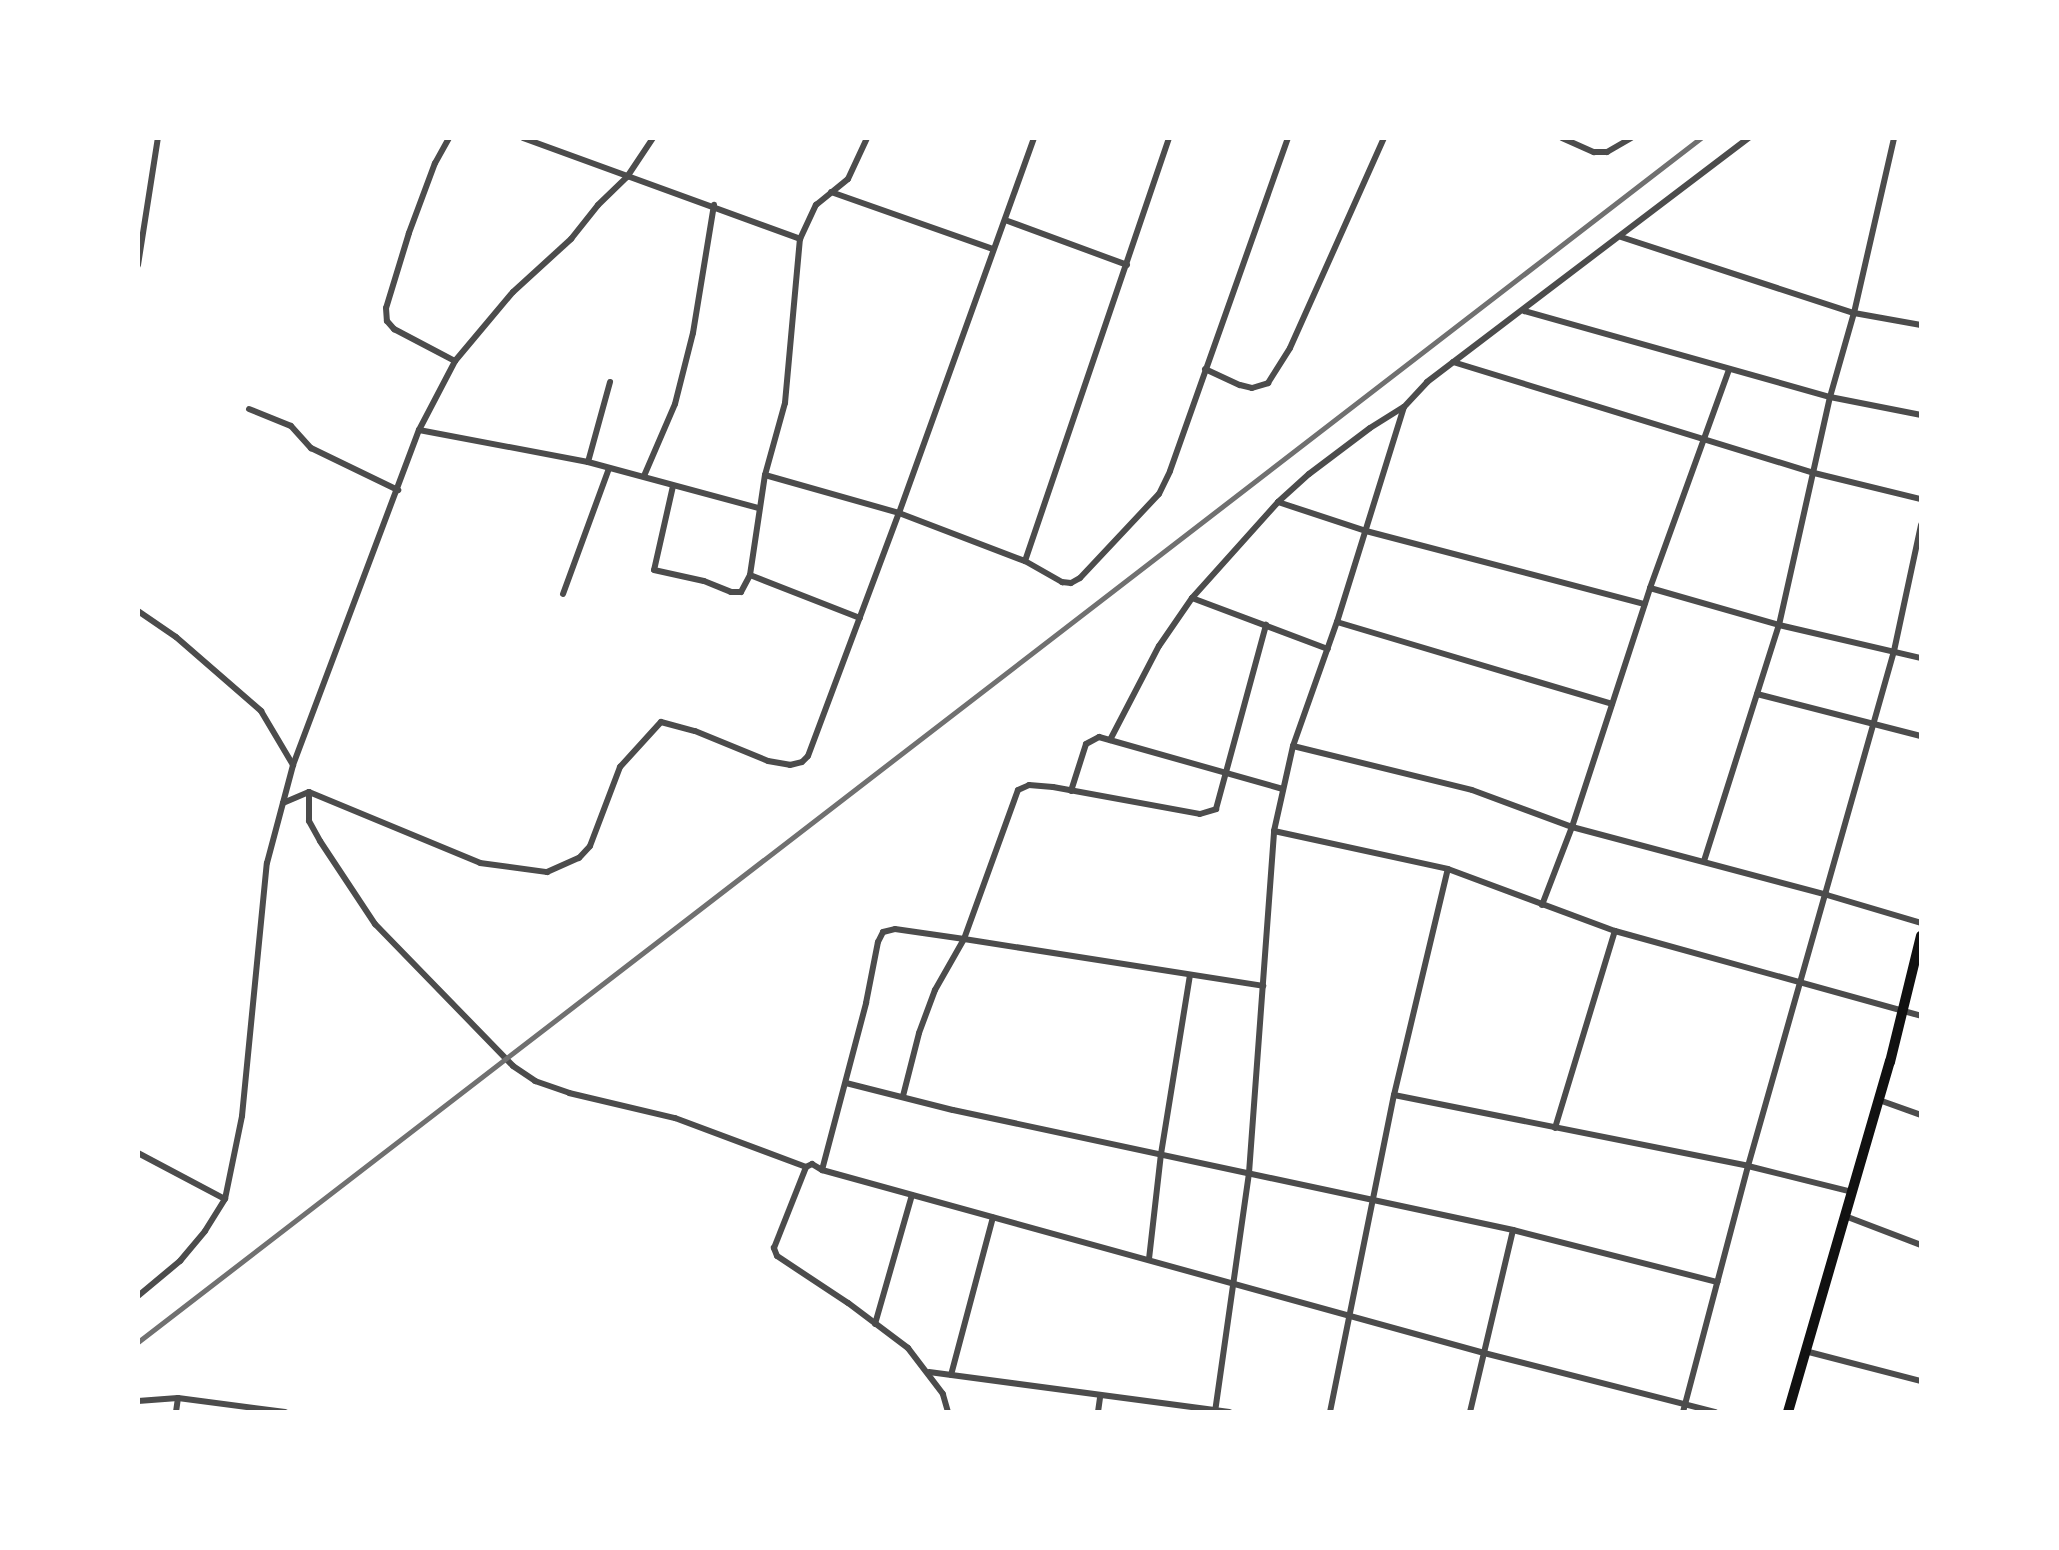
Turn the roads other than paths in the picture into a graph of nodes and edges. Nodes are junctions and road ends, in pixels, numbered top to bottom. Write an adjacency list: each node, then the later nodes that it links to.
1 (158, 138): 21 (street)
2 (449, 138): 26 (street)
3 (523, 138): 14 (street)
4 (653, 138): 14 (street)
5 (867, 138): 15 (street)
6 (1034, 138): 17 (street)
7 (1169, 138): 22 (street)
8 (1288, 138): 28 (street)
9 (1384, 138): 28 (street)
10 (1562, 138): 11 (street)
11 (1631, 138)
12 (1749, 138): 18 (street)
13 (1894, 138): 24 (street)
14 (627, 177): 16 (street); 26 (street)
15 (831, 192): 19 (street); 20 (street)
16 (714, 205): 19 (street); 41 (street)
17 (1005, 220): 20 (street); 22 (street)
18 (1620, 237): 23 (street); 24 (street)
19 (800, 239): 40 (street)
20 (993, 249): 47 (street)
21 (138, 265)
22 (1127, 265): 50 (street)
23 (1524, 311): 27 (street); 29 (street)
24 (1854, 313): 25 (street); 31 (street)
25 (1921, 325)
26 (455, 361): 35 (street)
27 (1453, 362): 32 (street); 36 (street)
28 (1205, 369): 50 (street)
29 (1729, 370): 31 (street); 36 (street)
30 (610, 382): 37 (street)
31 (1830, 397): 34 (street); 39 (street)
32 (1404, 407): 45 (street); 49 (street)
33 (249, 409): 43 (street)
34 (1921, 415)
35 (419, 430): 37 (street); 43 (street)
36 (1706, 439): 39 (street); 52 (street)
37 (588, 462): 38 (street)
38 (609, 468): 41 (street); 53 (street)
39 (1814, 473): 44 (street); 60 (street)
40 (765, 475): 46 (street); 47 (street)
41 (644, 476): 42 (street)
42 (673, 486): 46 (street); 51 (street)
43 (398, 490): 70 (street)
44 (1921, 499)
45 (1278, 502): 49 (street); 54 (street)
46 (758, 508): 51 (street)
47 (900, 513): 50 (street); 57 (street)
48 (1921, 525): 62 (street)
49 (1366, 531): 55 (street); 58 (street)
50 (1025, 561)
51 (750, 575): 57 (street)
52 (1650, 588): 55 (street); 60 (street)
53 (563, 594)
54 (1192, 598): 59 (street); 68 (street)
55 (1645, 604): 65 (street)
56 (138, 611): 70 (street)
57 (860, 618): 74 (street)
58 (1337, 622): 61 (street); 65 (street)
59 (1266, 625): 61 (street); 71 (street)
60 (1779, 625): 62 (street); 64 (street)
61 (1328, 649): 69 (street)
62 (1895, 650): 63 (street); 66 (street)
63 (1921, 658)
64 (1757, 694): 66 (street); 78 (street)
65 (1612, 704): 76 (street)
66 (1874, 723): 67 (street); 80 (street)
67 (1921, 736)
68 (1110, 740): 71 (street); 73 (street)
69 (1293, 746): 72 (street); 76 (street)
70 (293, 765): 75 (street)
71 (1226, 771): 72 (street); 73 (street)
72 (1283, 789): 77 (street)
73 (1070, 791): 85 (street)
74 (309, 792): 75 (street); 100 (street)
75 (283, 803): 105 (street)
76 (1572, 827): 78 (street); 81 (street)
77 (1274, 831): 79 (street); 88 (street)
78 (1704, 861): 80 (street)
79 (1448, 869): 81 (street); 92 (street)
80 (1827, 895): 82 (street); 87 (street)
81 (1542, 905): 83 (street)
82 (1921, 923)
83 (1615, 931): 87 (street); 96 (street)
84 (1921, 936): 89 (main road)
85 (964, 939): 86 (street); 91 (street); 93 (street)
86 (1191, 975): 88 (street); 98 (street)
87 (1800, 984): 89 (street); 99 (street)
88 (1263, 986): 102 (street)
89 (1902, 1011): 90 (street); 94 (main road)
90 (1921, 1016)
91 (846, 1083): 93 (street); 101 (street)
92 (1394, 1095): 96 (street); 106 (street)
93 (903, 1096): 98 (street)
94 (1879, 1100): 95 (street); 103 (main road)
95 (1921, 1115)
96 (1555, 1128): 99 (street)
97 (138, 1153): 105 (street)
98 (1161, 1154): 102 (street); 111 (street)
99 (1748, 1166): 103 (street); 113 (street)
100 (806, 1167): 101 (street); 116 (street)
101 (822, 1170): 104 (street)
102 (1248, 1173): 106 (street); 112 (street)
103 (1852, 1192): 107 (main road)
104 (912, 1195): 108 (street); 116 (street)
105 (225, 1199): 114 (street)
106 (1376, 1199): 109 (street); 115 (street)
107 (1845, 1216): 110 (street); 117 (main road)
108 (993, 1217): 111 (street); 120 (street)
109 (1513, 1230): 113 (street); 118 (street)
110 (1921, 1245)
111 (1149, 1259): 112 (street)
112 (1233, 1281): 115 (street); 127 (street)
113 (1717, 1282): 125 (street)
114 (138, 1296)
115 (1350, 1315): 118 (street); 133 (street)
116 (875, 1324): 119 (street)
117 (1805, 1351): 121 (street); 137 (main road)
118 (1484, 1353): 125 (street); 134 (street)
119 (929, 1372): 120 (street); 130 (street)
120 (951, 1375): 122 (street)
121 (1921, 1381)
122 (1100, 1397): 127 (street); 131 (street)
123 (177, 1398): 124 (street); 126 (street); 128 (street)
124 (138, 1401)
125 (1685, 1403): 135 (street); 136 (street)
126 (253, 1410): 129 (street)
127 (1215, 1410): 132 (street)
128 (176, 1412)
129 (285, 1412)
130 (948, 1412)
131 (1098, 1412)
132 (1229, 1412)
133 (1330, 1412)
134 (1470, 1412)
135 (1683, 1412)
136 (1716, 1412)
137 (1788, 1412)

